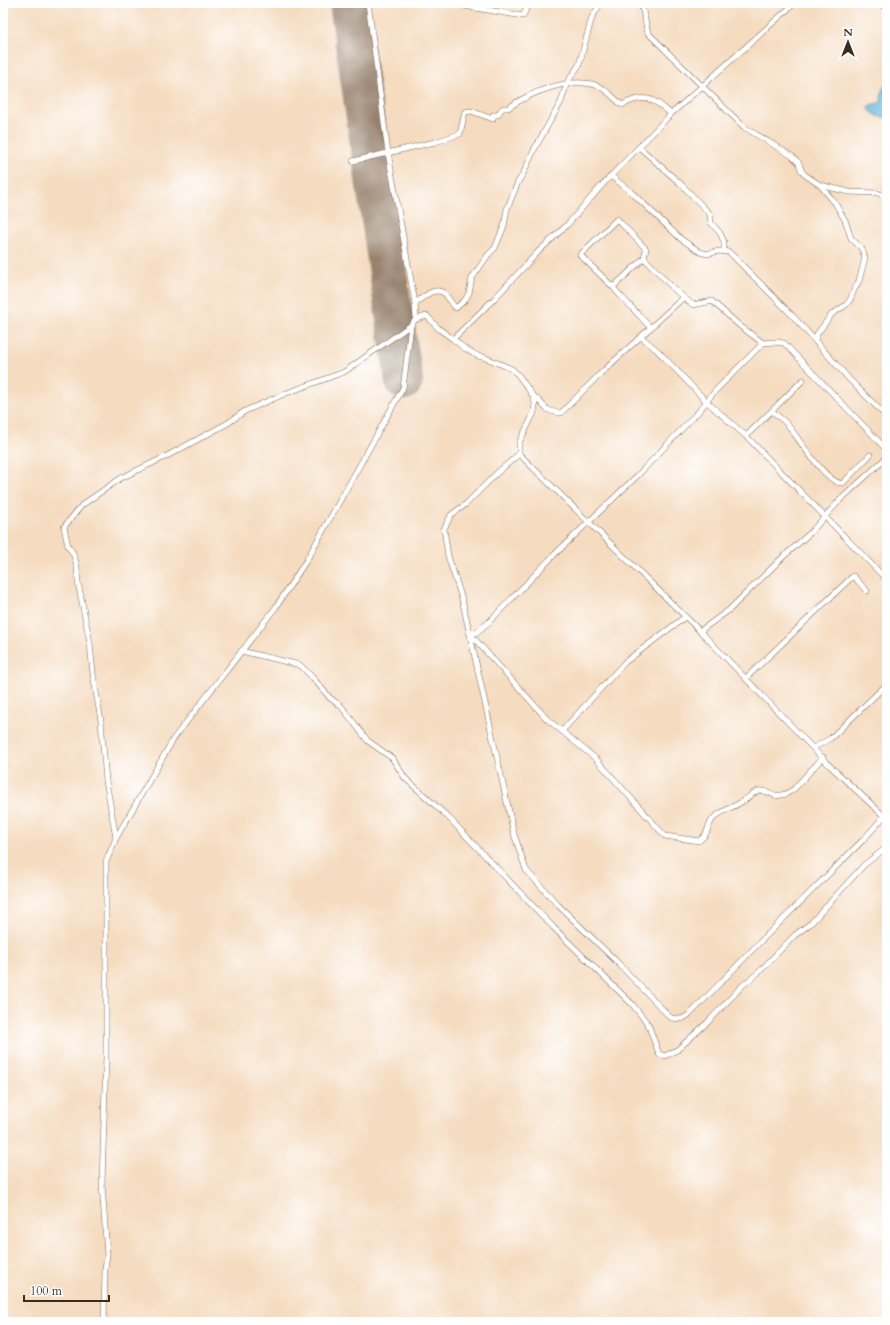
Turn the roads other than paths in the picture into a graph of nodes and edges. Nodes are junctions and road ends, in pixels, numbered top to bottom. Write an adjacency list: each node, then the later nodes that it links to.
1 (368, 3): 13 (street)
2 (465, 3): 3 (street)
3 (529, 3)
4 (601, 3): 9 (street)
5 (641, 3): 10 (street)
6 (795, 3): 10 (street)
7 (881, 3): 8 (street)
8 (887, 9)
9 (567, 83): 11 (street); 13 (street); 22 (street)
10 (702, 86): 11 (street); 16 (street)
11 (671, 114): 12 (street)
12 (639, 147): 15 (street); 18 (street)
13 (388, 153): 14 (street); 22 (street)
14 (353, 161)
15 (611, 176): 18 (street); 27 (street)
16 (820, 185): 17 (street); 28 (street)
17 (887, 199)
18 (724, 252): 28 (street)
19 (644, 258): 20 (street); 20 (street); 21 (street)
20 (613, 287): 25 (street)
21 (683, 298): 25 (street); 29 (street)
22 (415, 303): 23 (street)
23 (416, 319): 24 (street); 27 (street)
24 (411, 325): 47 (street); 54 (street)
25 (651, 328): 26 (street)
26 (641, 337): 31 (street); 32 (street)
27 (453, 339): 31 (street)
28 (815, 341): 34 (street)
29 (763, 343): 32 (street); 36 (street)
30 (803, 380): 33 (street)
31 (533, 396): 37 (street)
32 (707, 402): 35 (street); 41 (street)
33 (772, 411): 35 (street); 38 (street)
34 (887, 417)
35 (746, 436): 40 (street)
36 (887, 450)
37 (519, 454): 41 (street); 46 (street)
38 (870, 455)
39 (887, 457): 40 (street)
40 (825, 517): 42 (street); 45 (street)
41 (589, 521): 44 (street); 46 (street)
42 (887, 580)
43 (867, 591): 48 (street)
44 (685, 617): 45 (street); 50 (street)
45 (700, 631): 48 (street)
46 (469, 632): 50 (street); 53 (street)
47 (241, 651): 54 (street); 55 (street)
48 (746, 678): 51 (street)
49 (887, 684): 51 (street)
50 (562, 731): 52 (street)
51 (814, 748): 52 (street)
52 (823, 757): 53 (street)
53 (885, 815)
54 (116, 838): 56 (street)
55 (887, 847)
56 (104, 1322)

